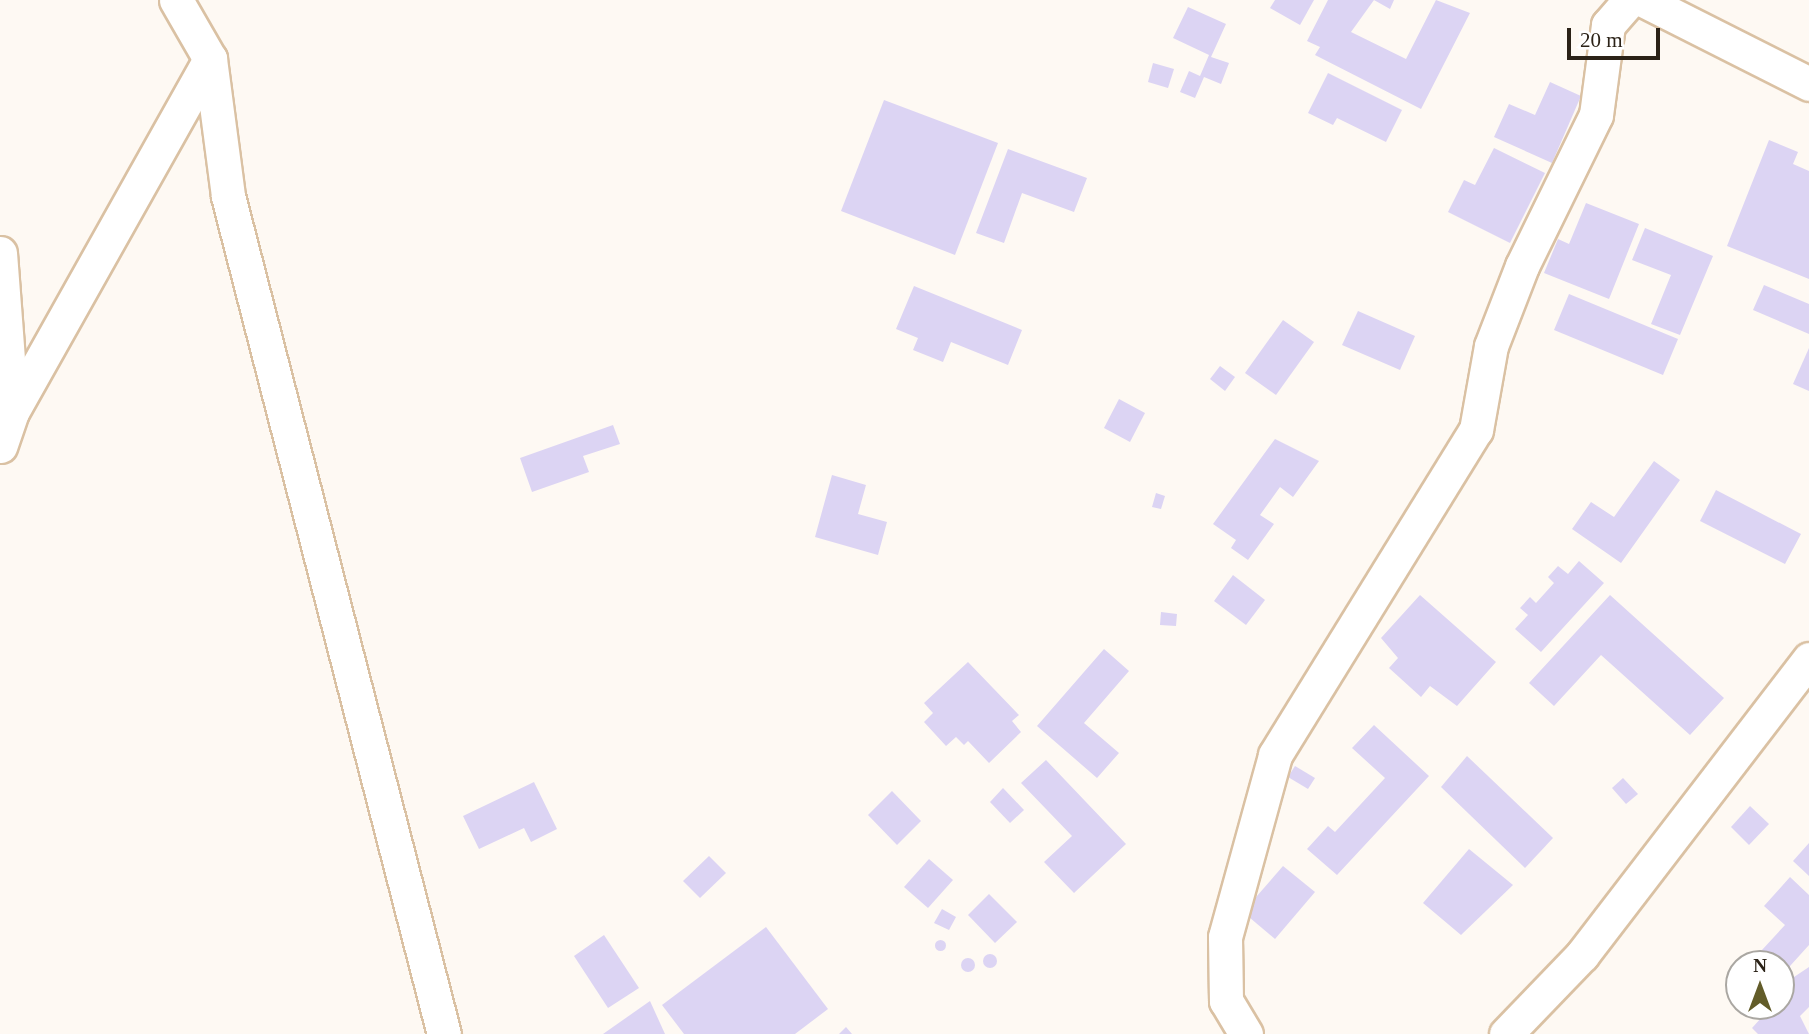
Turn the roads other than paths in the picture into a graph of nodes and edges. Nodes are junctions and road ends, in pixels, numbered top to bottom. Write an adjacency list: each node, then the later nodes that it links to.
1 (176, 0): 4 (street)
2 (1630, 0): 11 (street)
3 (1643, 0): 5 (street)
4 (210, 59): 7 (street); 10 (street)
5 (1809, 84)
6 (0, 253): 7 (street)
7 (12, 412): 8 (street)
8 (0, 446)
9 (1809, 659): 12 (street)
10 (444, 1034)
11 (1246, 1034)
12 (1506, 1034)

